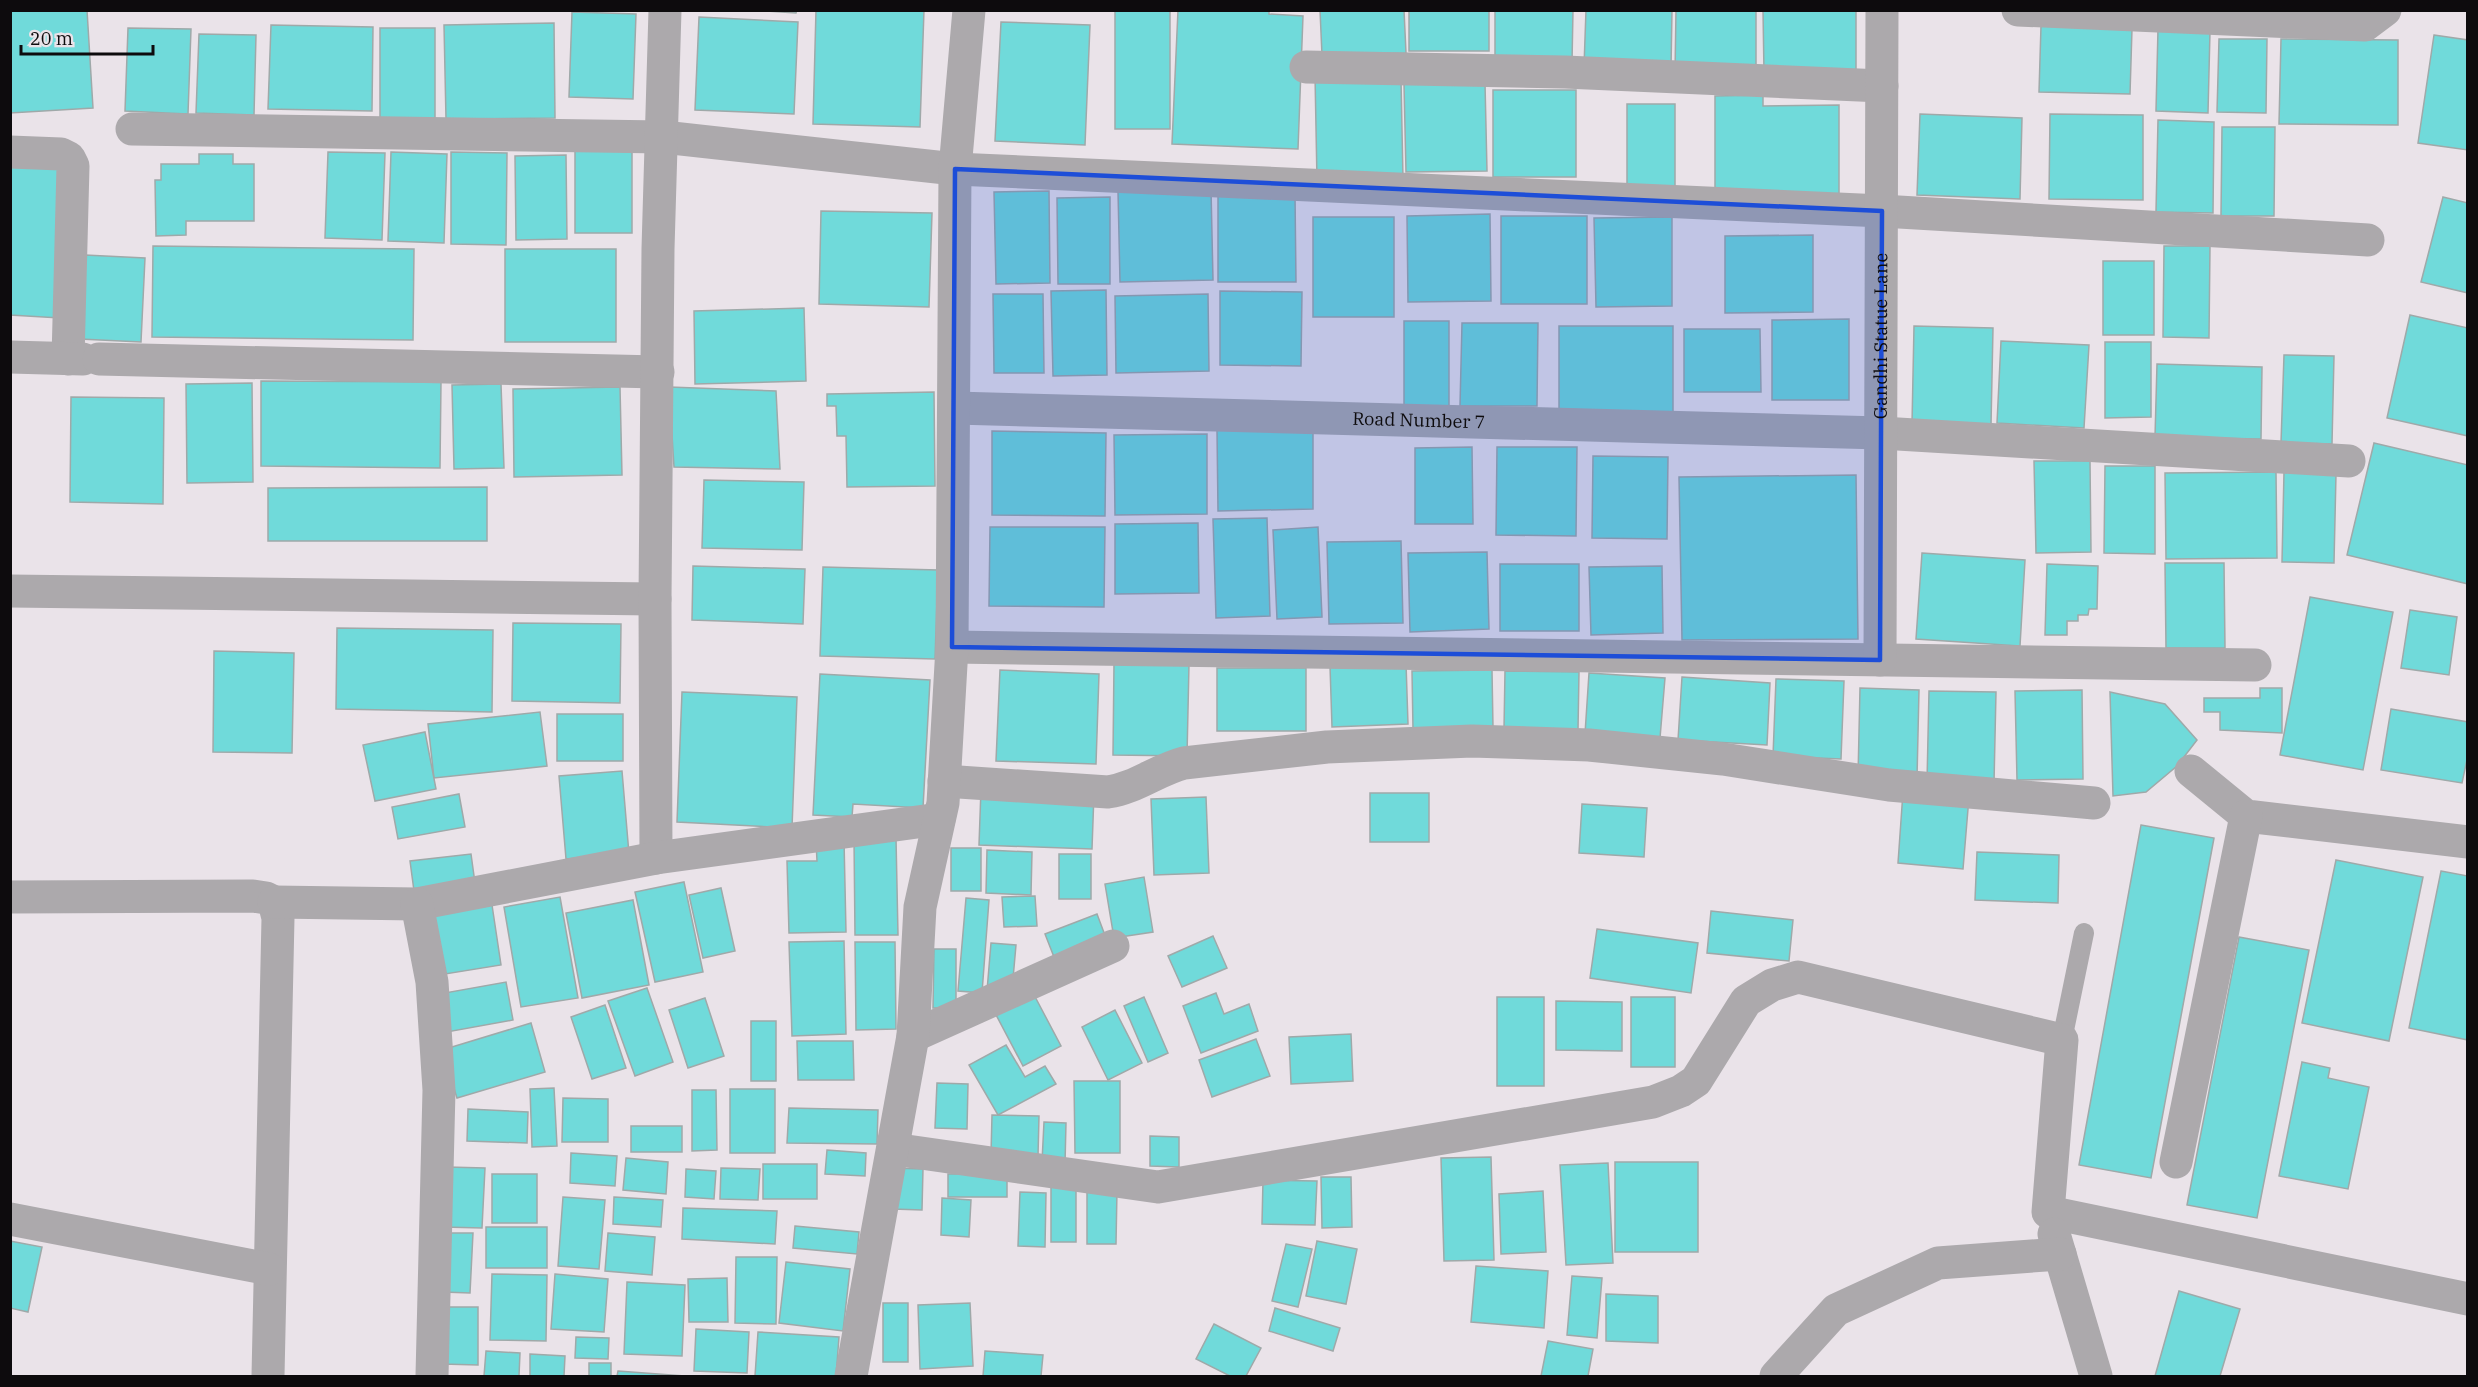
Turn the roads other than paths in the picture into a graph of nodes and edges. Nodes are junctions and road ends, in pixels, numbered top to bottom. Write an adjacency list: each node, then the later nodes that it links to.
1 (665, 10): 9 (street)
2 (969, 10): 11 (street)
3 (1882, 10): 7 (street, Gandhi Statue Lane)
4 (2018, 10): 5 (street)
5 (2385, 10)
6 (1306, 67): 7 (street)
7 (1882, 86): 12 (street, Gandhi Statue Lane)
8 (132, 129): 9 (street)
9 (663, 137): 11 (street); 16 (street)
10 (10, 152): 15 (street)
11 (955, 169): 12 (street); 17 (street)
12 (1882, 211): 13 (street); 18 (street, Gandhi Statue Lane)
13 (2368, 240)
14 (10, 357): 15 (street)
15 (84, 359): 16 (street)
16 (658, 372): 21 (street)
17 (955, 408): 18 (street, Road Number 7); 22 (street)
18 (1881, 433): 19 (street, Road Number 7); 23 (street, Gandhi Statue Lane)
19 (2349, 461)
20 (10, 591): 21 (street)
21 (655, 598): 31 (street)
22 (952, 647): 23 (street); 26 (street)
23 (1880, 660): 24 (street)
24 (2255, 665)
25 (2191, 771): 28 (street)
26 (944, 781): 27 (street); 29 (street)
27 (2094, 802)
28 (2246, 816): 30 (street); 40 (street)
29 (939, 819): 31 (street); 37 (street)
30 (2468, 842)
31 (656, 858): 34 (street)
32 (10, 897): 33 (street)
33 (274, 902): 34 (street); 44 (street)
34 (417, 904): 47 (street)
35 (2084, 933): 38 (lane)
36 (1113, 946): 37 (street)
37 (913, 1036): 39 (street)
38 (2062, 1040): 39 (street); 41 (street)
39 (893, 1149): 48 (street)
40 (2176, 1162)
41 (2048, 1212): 43 (street); 45 (street)
42 (10, 1219): 44 (street)
43 (2060, 1254): 49 (street); 50 (street)
44 (269, 1269): 46 (street)
45 (2468, 1299)
46 (268, 1377)
47 (432, 1377)
48 (851, 1377)
49 (1776, 1377)
50 (2096, 1377)

